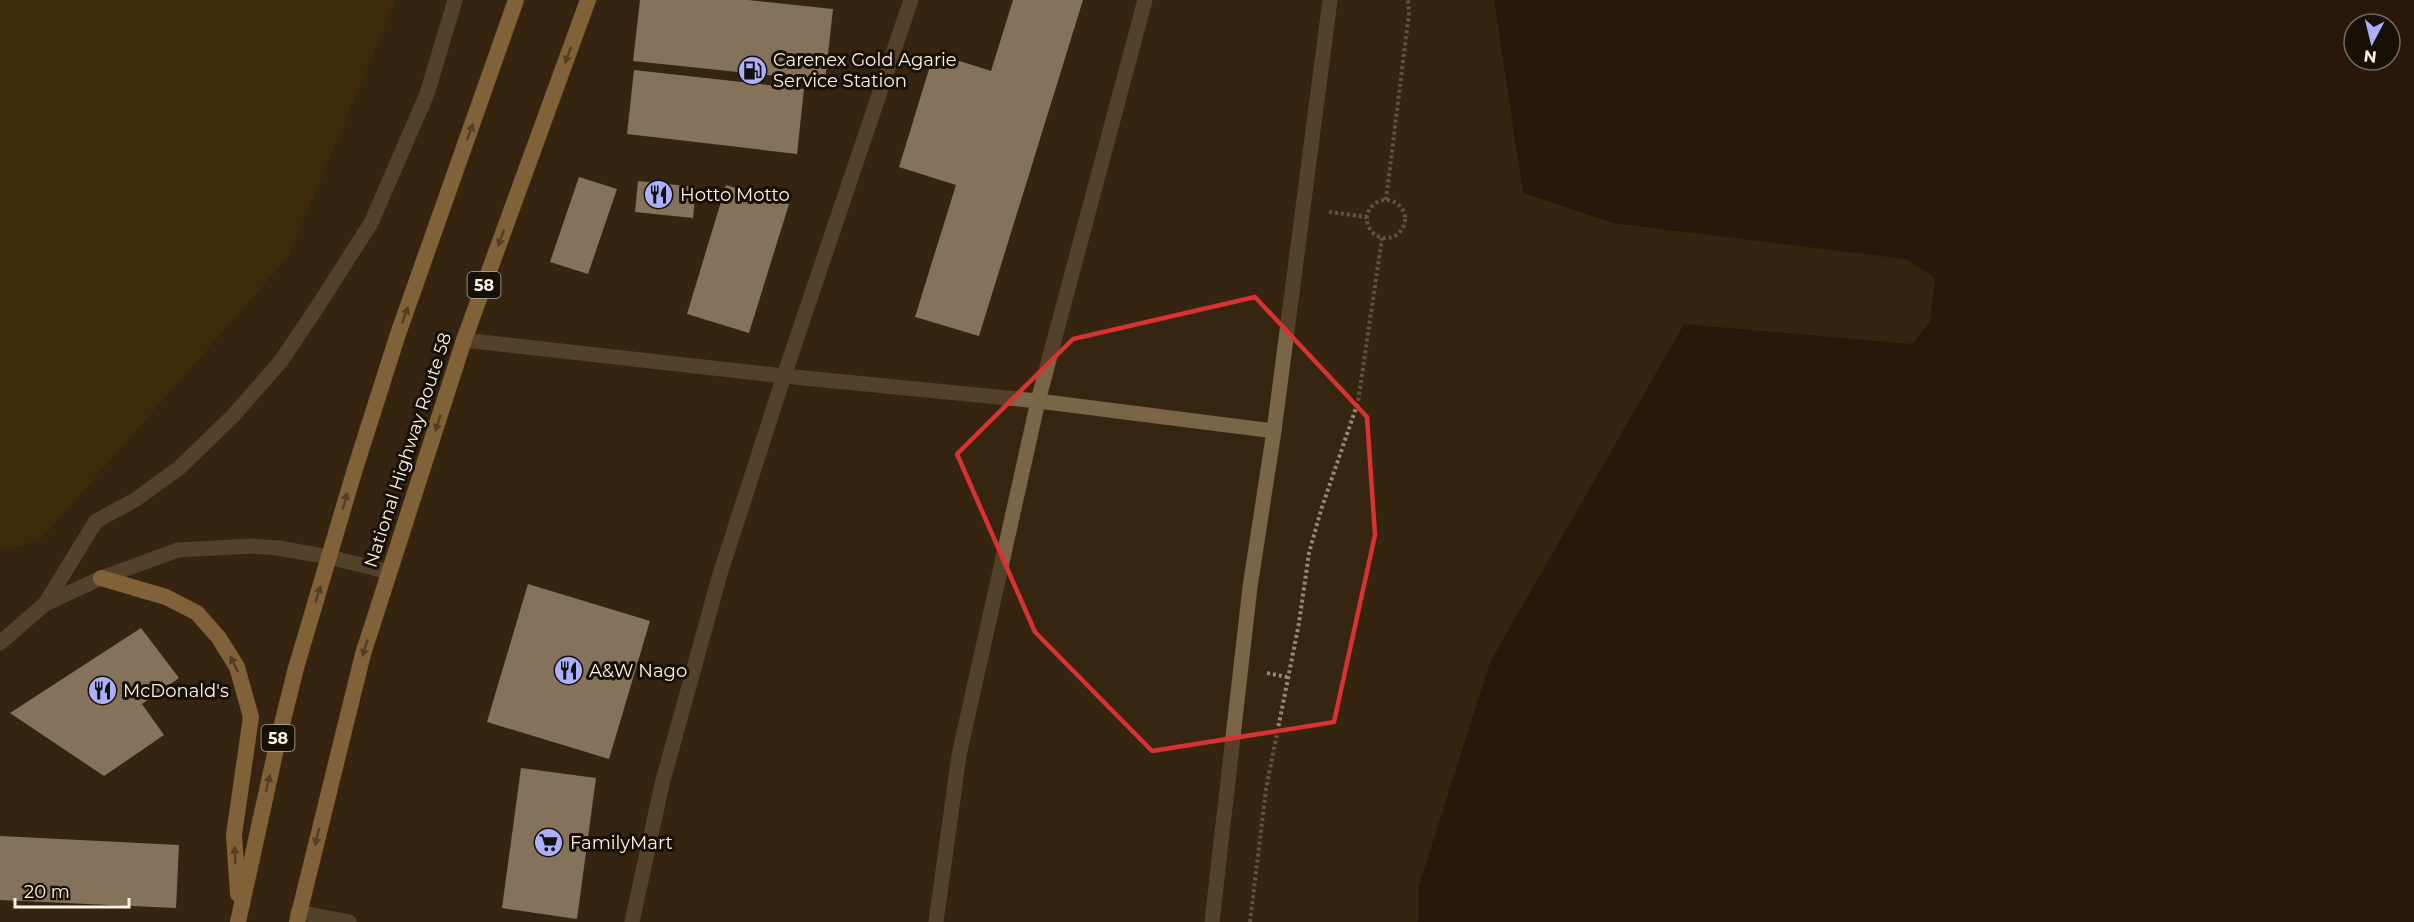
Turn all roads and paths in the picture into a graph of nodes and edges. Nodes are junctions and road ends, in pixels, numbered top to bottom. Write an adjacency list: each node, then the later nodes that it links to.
1 (455, 0): 19 (street)
2 (516, 0): 16 (highway, 58, one-way to 2)
3 (588, 0): 12 (highway, National Highway Route 58 / 58, one-way to 12)
4 (911, 0): 13 (street)
5 (1145, 0): 14 (street)
6 (1330, 0): 9 (street)
7 (1408, 0): 8 (path)
8 (1386, 200): 10 (path); 11 (path)
9 (1303, 208): 10 (path); 15 (street)
10 (1367, 217): 11 (path)
11 (1382, 238): 27 (path)
12 (464, 340): 13 (street); 17 (highway, National Highway Route 58 / 58, one-way to 17)
13 (784, 376): 14 (street); 24 (street)
14 (1038, 401): 15 (street); 25 (street)
15 (1274, 431): 26 (street)
16 (329, 557): 17 (street); 18 (street); 22 (highway, 58, one-way to 16)
17 (389, 572): 21 (highway, National Highway Route 58 / 58, one-way to 21)
18 (101, 578): 19 (street); 22 (highway, one-way to 18)
19 (45, 604): 20 (street)
20 (0, 642)
21 (297, 917): 23 (street)
22 (238, 918)
23 (349, 922)
24 (632, 922)
25 (936, 922)
26 (1212, 922)
27 (1250, 922)

